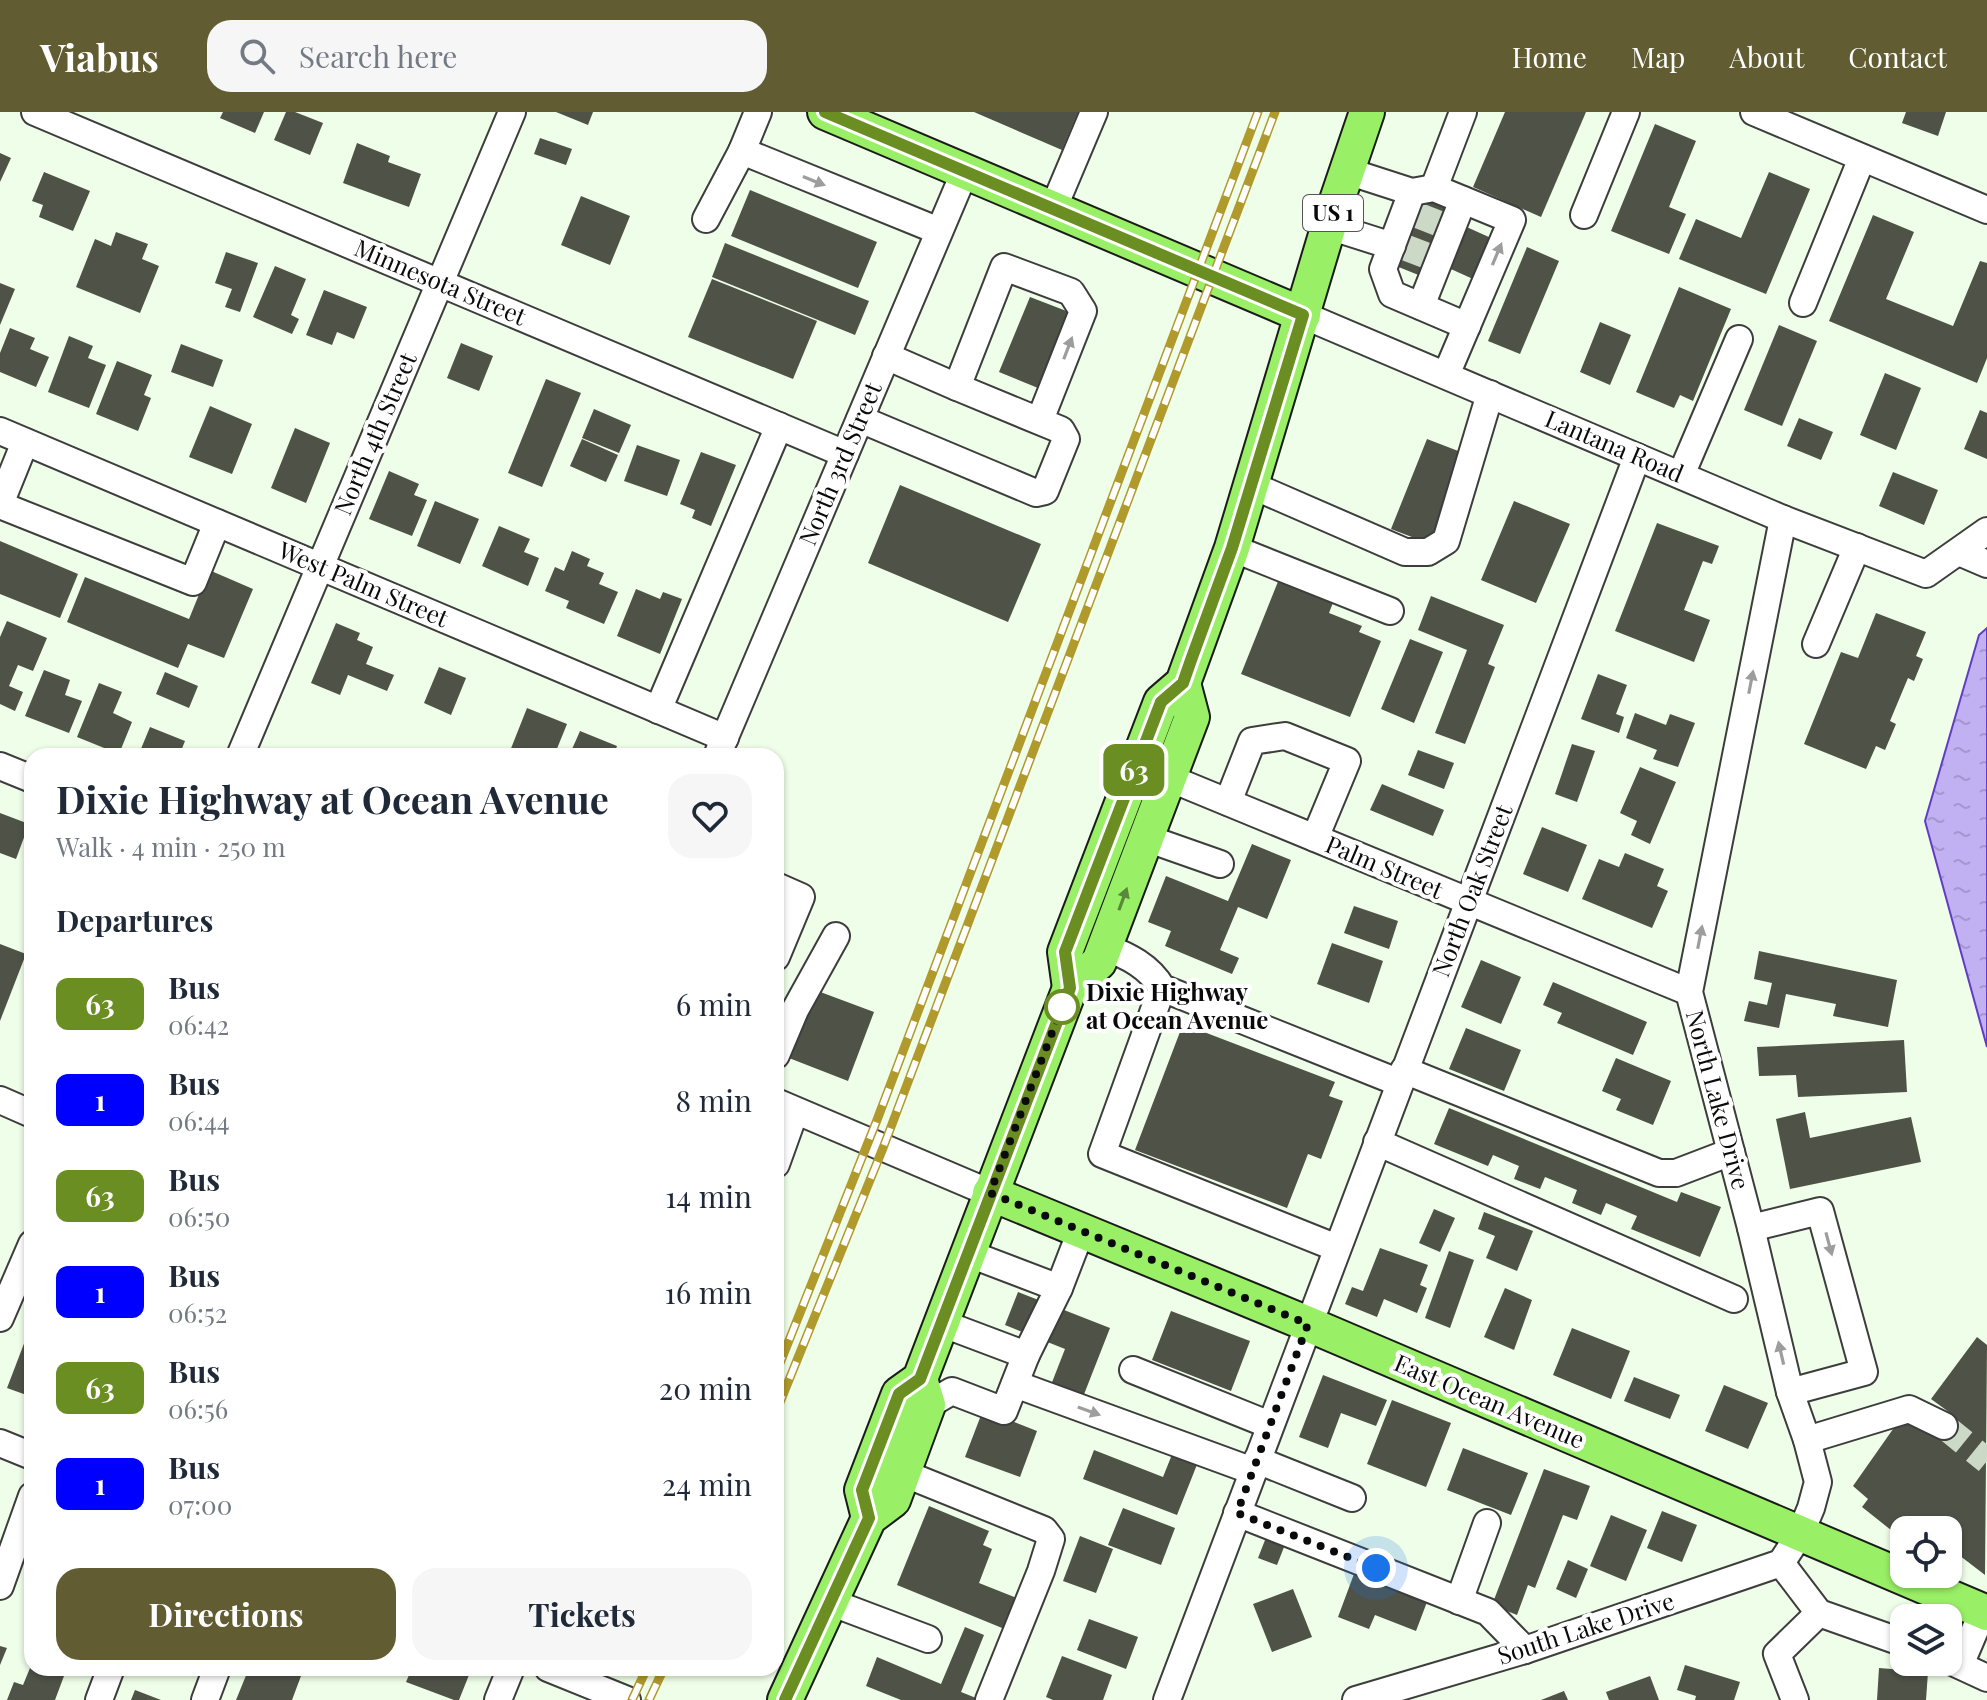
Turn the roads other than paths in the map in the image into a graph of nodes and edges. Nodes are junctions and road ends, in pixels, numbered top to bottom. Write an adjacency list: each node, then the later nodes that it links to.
1 (35, 112): 24 (street, Minnesota Street)
2 (512, 112): 24 (street, North 4th Street)
3 (758, 112): 11 (street)
4 (825, 112): 10 (main road)
5 (1094, 112): 17 (street)
6 (1367, 112): 14 (main road, US 1)
7 (1463, 112): 16 (street)
8 (1626, 112): 19 (street)
9 (1754, 112): 12 (street)
10 (880, 123): 13 (main road)
11 (742, 151): 20 (street); 22 (street, one-way to 22)
12 (1862, 158): 18 (street); 25 (street)
13 (965, 171): 17 (main road); 22 (street, North 3rd Street)
14 (1347, 171): 16 (street); 21 (main road, US 1)
15 (1463, 200): 16 (street); 26 (street); 28 (street, one-way to 15)
16 (1417, 201): 23 (street)
17 (1053, 209): 27 (main road)
18 (1987, 210)
19 (1584, 215)
20 (706, 219)
21 (1329, 226): 23 (street); 27 (main road, US 1)
22 (939, 231): 30 (street, North 3rd Street)
23 (1396, 245): 26 (street)
24 (440, 283): 36 (street, Minnesota Street); 51 (street, North 4th Street)
25 (1803, 303)
26 (1421, 306): 28 (street)
27 (1303, 315): 31 (street, Lantana Road); 42 (main road, US 1)
28 (1467, 326): 31 (street)
29 (1739, 339): 41 (street)
30 (886, 356): 32 (street); 34 (street, North 3rd Street)
31 (1446, 375): 33 (street, Lantana Road)
32 (957, 387): 35 (street); 35 (street, one-way to 32)
33 (1490, 394): 40 (street, Lantana Road); 42 (street)
34 (860, 419): 35 (street); 39 (street, North 3rd Street)
35 (1040, 420)
36 (779, 426): 39 (street, Minnesota Street); 55 (street)
37 (0, 431): 38 (street, West Palm Street)
38 (25, 442): 43 (street); 45 (street, West Palm Street)
39 (845, 454): 56 (street, North 3rd Street)
40 (1637, 457): 41 (street, Lantana Road); 66 (street, North Oak Street)
41 (1681, 475): 44 (street, Lantana Road)
42 (1251, 485): 48 (main road, US 1)
43 (0, 504): 45 (street)
44 (1783, 519): 47 (street, Lantana Road); 72 (street, North Lake Drive, one-way to 44)
45 (217, 523): 51 (street, West Palm Street)
46 (1987, 531): 49 (street)
47 (1857, 547): 49 (street, Lantana Road); 53 (street)
48 (1232, 548): 52 (street); 54 (main road, US 1)
49 (1959, 552): 50 (street)
50 (1987, 564)
51 (320, 567): 55 (street, West Palm Street); 57 (street, North 4th Street)
52 (1390, 611)
53 (1816, 644)
54 (1183, 683): 60 (main road, US 1); 70 (main road, US 1)
55 (658, 710): 56 (street, West Palm Street)
56 (721, 747)
57 (243, 748)
58 (0, 766): 59 (street)
59 (24, 776)
60 (1169, 778): 61 (street, Palm Street); 62 (main road, US 1)
61 (1228, 802): 63 (street, Palm Street); 63 (street)
62 (1146, 838): 64 (street); 69 (main road, US 1, one-way to 62)
63 (1315, 838): 66 (street, Palm Street)
64 (1220, 864)
65 (784, 890): 68 (street)
66 (1468, 903): 72 (street, Palm Street); 74 (street, North Oak Street)
67 (836, 936): 73 (street)
68 (784, 938)
69 (1105, 947): 70 (main road, US 1); 71 (street)
70 (1070, 988): 80 (main road, US 1)
71 (1162, 988): 74 (street); 83 (street)
72 (1689, 992): 79 (street, North Lake Drive)
73 (784, 1036)
74 (1402, 1077): 78 (street, North Oak Street); 79 (street)
75 (0, 1100): 77 (street)
76 (786, 1106): 80 (street)
77 (24, 1110)
78 (1377, 1142): 83 (street, North Oak Street); 87 (street)
79 (1731, 1152): 81 (street, North Lake Drive)
80 (990, 1193): 82 (main road, East Ocean Avenue); 84 (main road, US 1)
81 (1751, 1228): 95 (street, North Lake Drive, one-way to 81); 95 (street, one-way to 95)
82 (1081, 1231): 86 (street); 90 (main road, East Ocean Avenue)
83 (1337, 1248): 90 (street, North Oak Street)
84 (967, 1253): 86 (street); 89 (main road, US 1)
85 (24, 1262): 88 (street)
86 (1059, 1288): 91 (street)
87 (1734, 1299)
88 (0, 1318)
89 (941, 1323): 91 (street); 94 (main road, US 1)
90 (1308, 1324): 96 (street, North Oak Street); 108 (main road, East Ocean Avenue)
91 (1026, 1355): 93 (street)
92 (1133, 1370): 96 (street)
93 (1015, 1384): 94 (street); 101 (street, one-way to 101)
94 (924, 1392): 102 (main road, US 1); 106 (main road, US 1)
95 (1790, 1392): 98 (street, North Lake Drive)
96 (1270, 1425): 101 (street, North Oak Street)
97 (1944, 1426): 98 (street)
98 (1807, 1440): 108 (street, North Lake Drive)
99 (0, 1443): 100 (street)
100 (24, 1453)
101 (1255, 1466): 103 (street); 104 (street, North Oak Street)
102 (903, 1473): 106 (main road, US 1); 130 (street)
103 (1352, 1498)
104 (1237, 1513): 111 (street); 131 (street, North Oak Street)
105 (24, 1518): 110 (street)
106 (869, 1518): 112 (main road, US 1)
107 (1487, 1523): 111 (street)
108 (1800, 1534): 109 (street); 113 (main road, East Ocean Avenue)
109 (1781, 1563): 114 (street); 118 (street, South Lake Drive)
110 (0, 1586)
111 (1459, 1601): 118 (street)
112 (830, 1602): 116 (street); 129 (main road, US 1)
113 (1985, 1612): 117 (street)
114 (1819, 1613): 115 (street); 133 (street)
115 (1890, 1638)
116 (928, 1639)
117 (1962, 1649)
118 (1525, 1650): 132 (street, South Lake Drive)
119 (1962, 1666): 124 (street)
120 (108, 1676): 125 (street)
121 (214, 1676): 126 (street)
122 (508, 1676): 127 (street)
123 (583, 1676): 128 (street)
124 (1987, 1678)
125 (99, 1700)
126 (205, 1700)
127 (498, 1700)
128 (627, 1700)
129 (785, 1700)
130 (989, 1700)
131 (1167, 1700)
132 (1356, 1700)
133 (1795, 1700)

